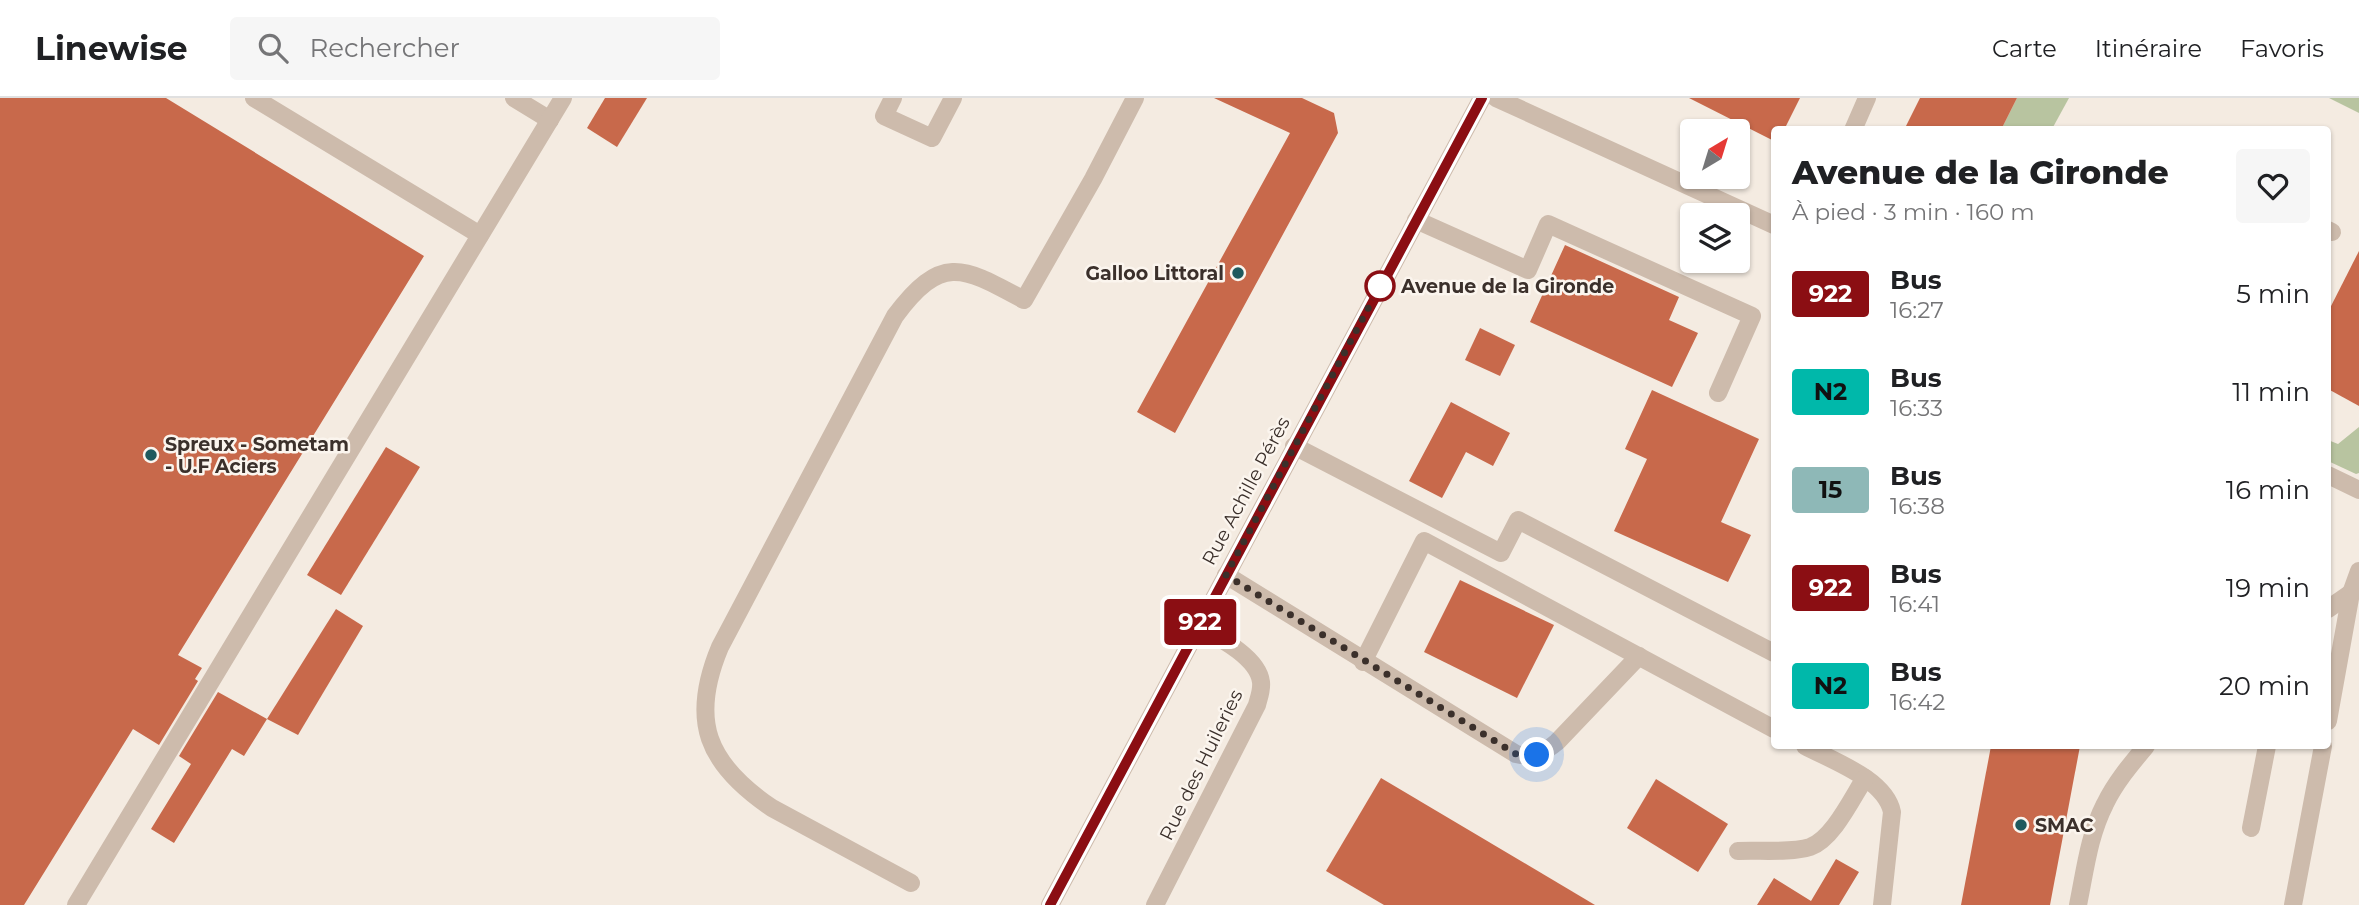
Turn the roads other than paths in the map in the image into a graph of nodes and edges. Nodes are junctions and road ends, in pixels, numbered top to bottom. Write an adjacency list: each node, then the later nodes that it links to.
1 (254, 98): 14 (street)
2 (514, 98): 10 (street)
3 (563, 98): 10 (street)
4 (893, 98): 5 (street)
5 (953, 98)
6 (1135, 98): 36 (street)
7 (1482, 98): 12 (street, Rue Achille Pérès)
8 (1496, 98): 13 (street)
9 (1867, 98): 11 (street)
10 (550, 120): 14 (street)
11 (1855, 126)
12 (1416, 220): 15 (street); 16 (street, Rue Achille Pérès)
13 (1771, 224)
14 (480, 234): 37 (street)
15 (1718, 393)
16 (1294, 446): 20 (street, Rue Achille Pérès); 24 (street)
17 (2331, 476): 18 (street)
18 (2359, 490)
19 (2359, 572): 21 (street)
20 (1226, 575): 23 (street, Rue Achille Pérès); 26 (street)
21 (2351, 593): 22 (street); 27 (street)
22 (2331, 607)
23 (1198, 626): 38 (street, Rue Achille Pérès); 39 (street, Rue des Huileries)
24 (1771, 651)
25 (1639, 656): 26 (street); 26 (street); 28 (street)
26 (1363, 662)
27 (2331, 704)
28 (1771, 727)
29 (1810, 749): 33 (street)
30 (2144, 749): 41 (street)
31 (2266, 749): 34 (street)
32 (2322, 749): 42 (street)
33 (1865, 778): 35 (street); 40 (street)
34 (2251, 828)
35 (1738, 851)
36 (911, 883)
37 (76, 905)
38 (1050, 905)
39 (1155, 905)
40 (1882, 905)
41 (2078, 905)
42 (2293, 905)

